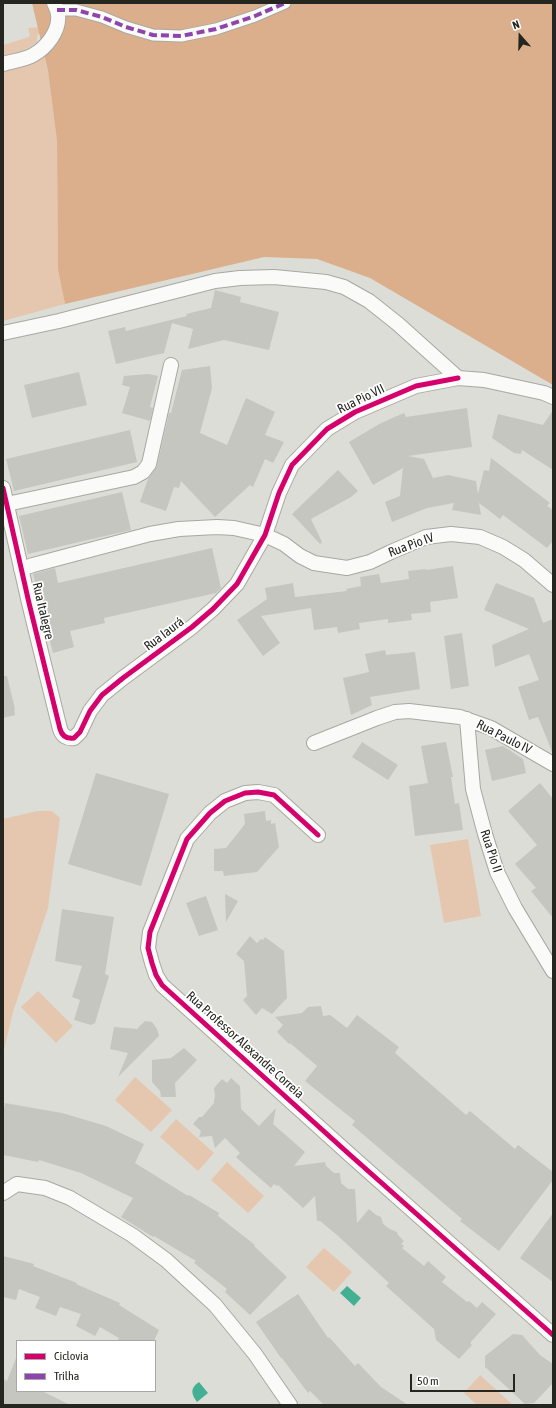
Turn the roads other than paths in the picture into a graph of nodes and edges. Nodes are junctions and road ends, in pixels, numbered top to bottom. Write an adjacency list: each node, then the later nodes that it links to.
1 (285, 3): 2 (street)
2 (55, 6): 3 (street)
3 (3, 64)
4 (3, 334): 6 (street)
5 (171, 365): 9 (street)
6 (458, 378): 7 (street, Rua Pio VII); 10 (street, Rua Pio VII)
7 (553, 397)
8 (3, 488): 9 (street, Rua Italegre)
9 (7, 504): 11 (street, Rua Italegre)
10 (265, 534): 11 (street, Rua Pio IV); 12 (street, Rua Pio IV); 14 (street, Rua Iaurá)
11 (21, 569): 14 (street, Rua Italegre)
12 (553, 585)
13 (467, 719): 15 (street, Rua Paulo IV); 16 (street, Rua Paulo IV); 18 (street, Rua Pio II)
14 (66, 737)
15 (314, 743)
16 (553, 764)
17 (318, 834): 20 (street, Rua Professor Alexandre Correia)
18 (553, 971)
19 (3, 1193): 21 (street)
20 (553, 1335)
21 (290, 1405)

